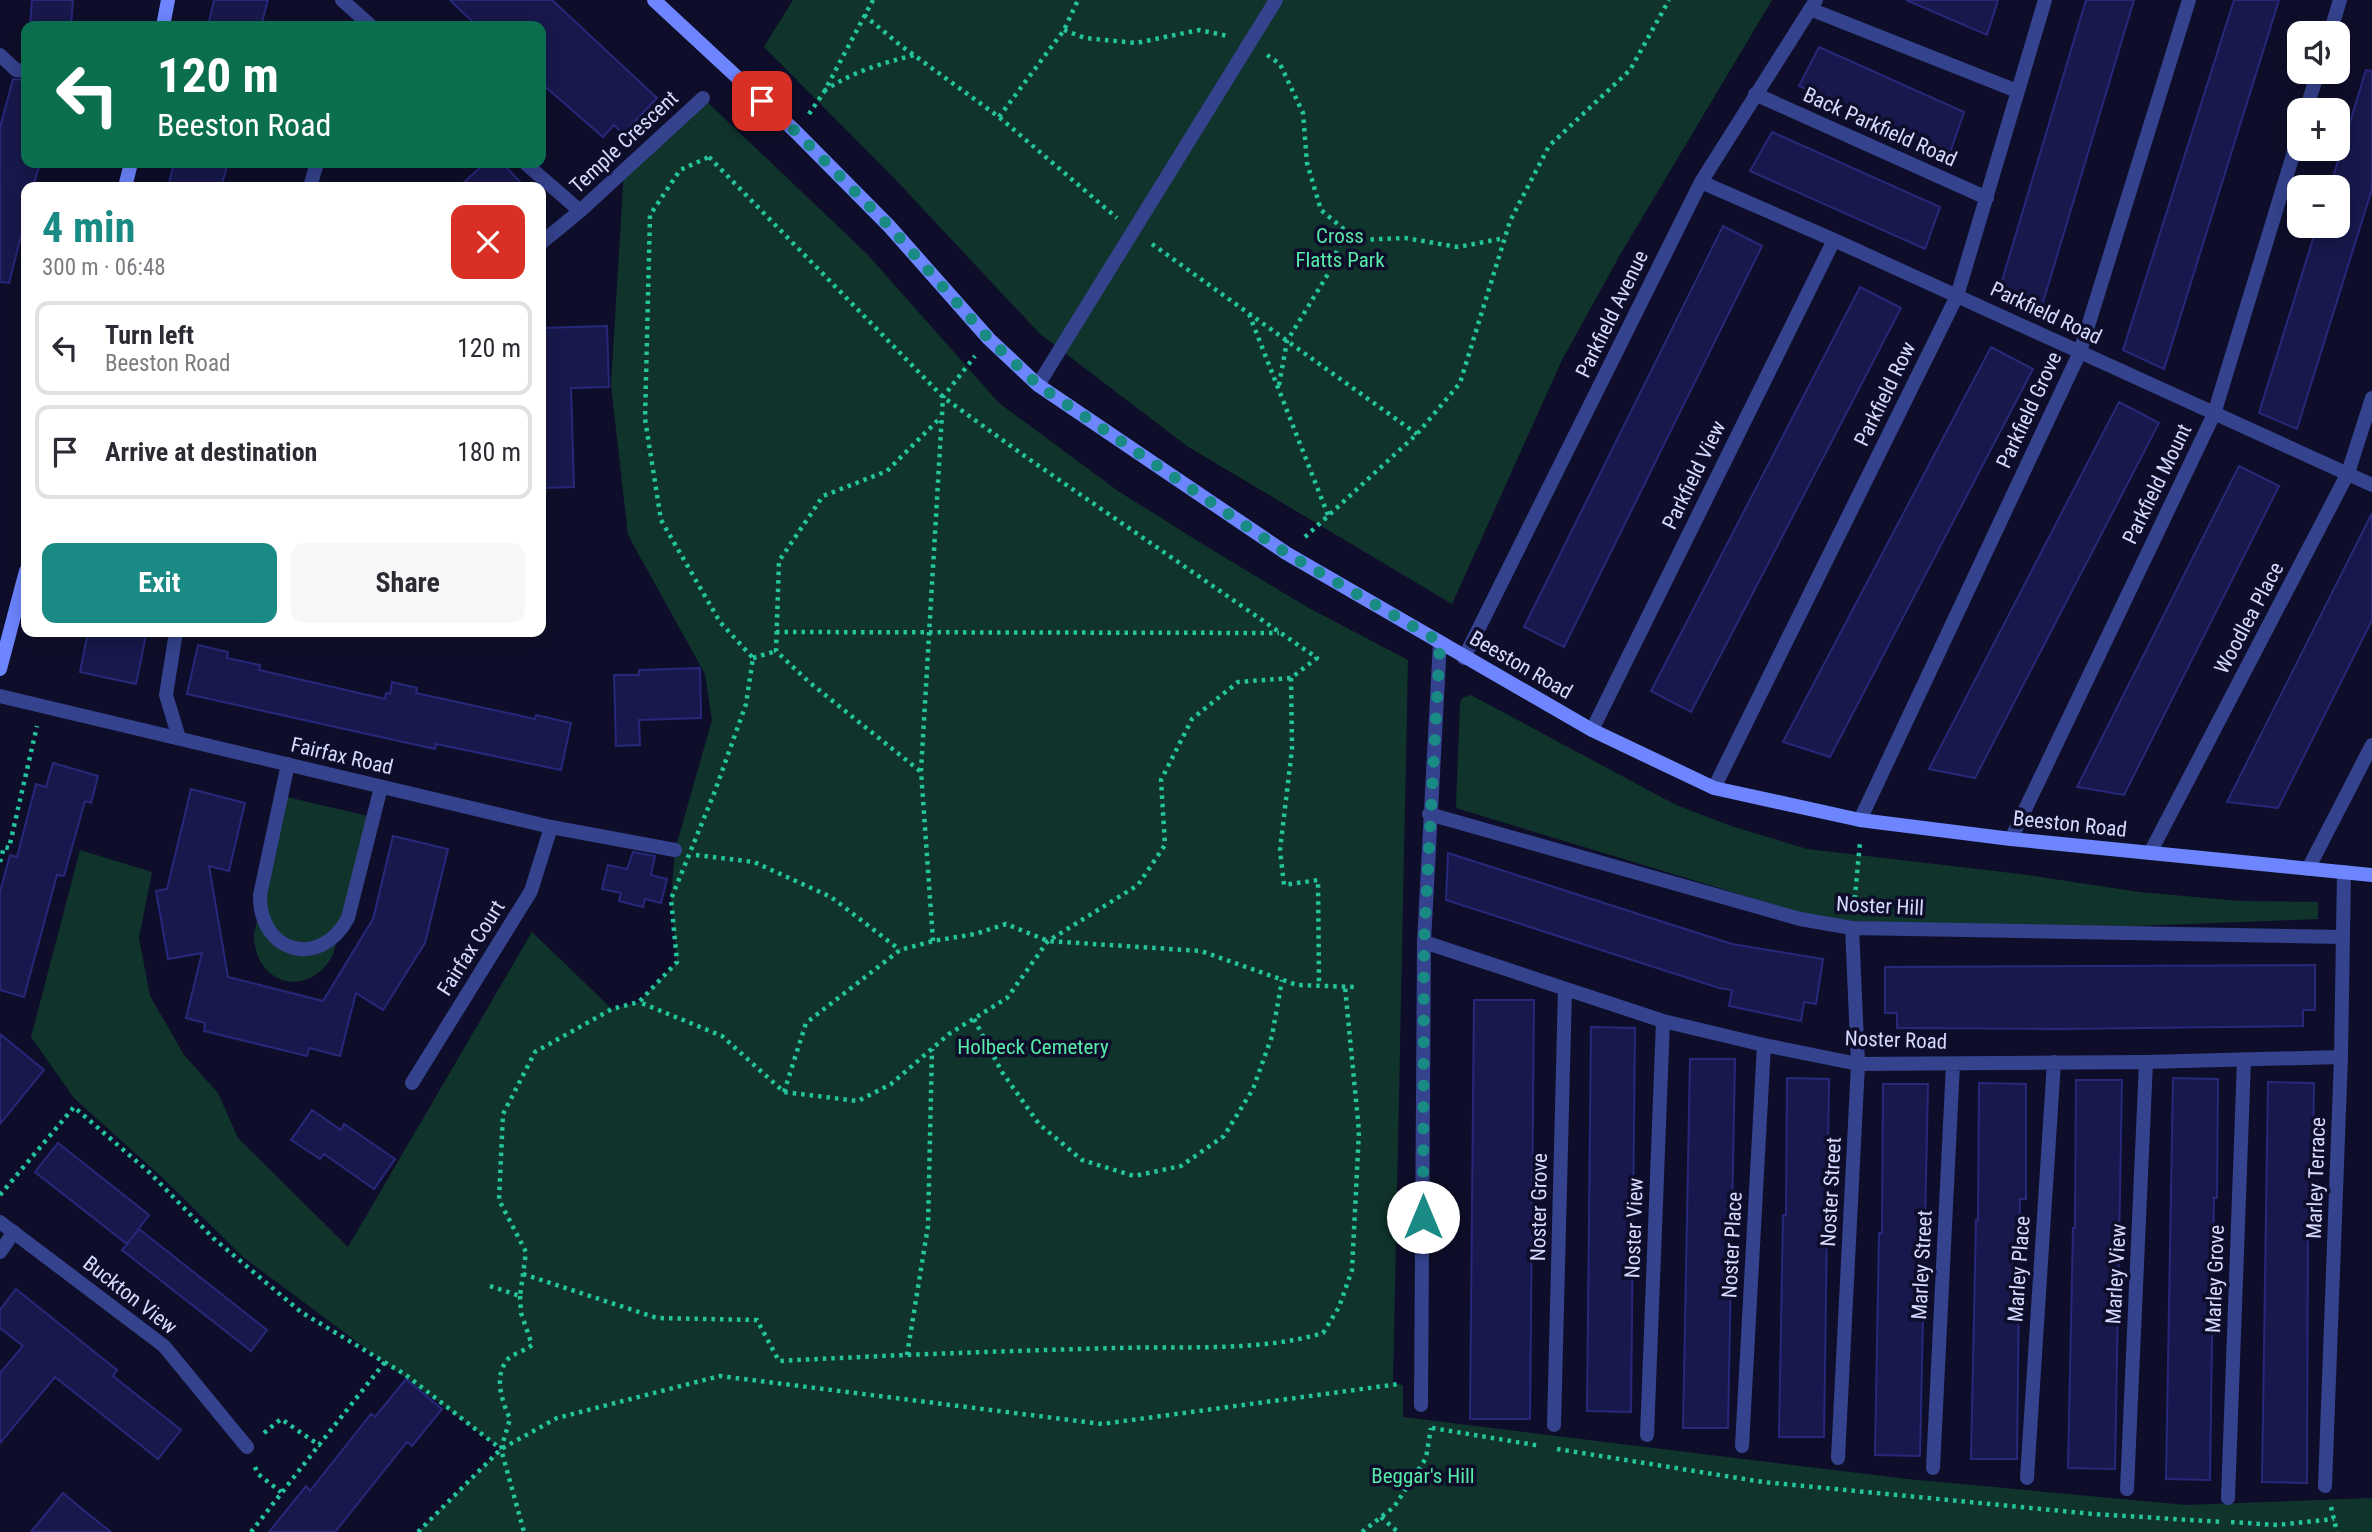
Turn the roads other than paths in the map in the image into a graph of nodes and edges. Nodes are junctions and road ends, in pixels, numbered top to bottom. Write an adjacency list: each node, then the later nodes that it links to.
1 (168, 0): 9 (street)
2 (342, 0): 10 (street)
3 (654, 0): 26 (street, Beeston Road)
4 (1276, 0): 26 (street)
5 (2045, 0): 14 (street, Parkfield Row)
6 (2189, 0): 25 (street, Parkfield Grove)
7 (2340, 0): 11 (street)
8 (1813, 4): 14 (street); 15 (street, Parkfield Avenue)
9 (164, 21)
10 (361, 21)
11 (2334, 21)
12 (0, 55): 13 (street)
13 (21, 70)
14 (2017, 91): 20 (street, Parkfield Row)
15 (1755, 94): 19 (street, Parkfield Avenue); 20 (street, Back Parkfield Road)
16 (703, 98): 21 (street, Temple Crescent)
17 (2291, 161): 28 (street, Parkfield Mount)
18 (531, 168): 21 (street)
19 (1701, 182): 23 (street, Parkfield Road); 35 (street, Parkfield Avenue)
20 (1987, 198): 24 (street, Parkfield Row)
21 (580, 211): 22 (street, Temple Crescent)
22 (546, 239)
23 (1834, 240): 24 (street, Parkfield Road); 38 (street, Parkfield View)
24 (1957, 296): 25 (street, Parkfield Road); 43 (street, Parkfield Row)
25 (2080, 352): 28 (street, Parkfield Road); 45 (street, Parkfield Grove)
26 (1038, 385): 34 (street, Beeston Road)
27 (2372, 398): 29 (street, Woodlea Place)
28 (2214, 414): 29 (street, Parkfield Road); 47 (street, Parkfield Mount)
29 (2348, 473): 30 (street, Parkfield Road); 49 (street, Woodlea Place)
30 (2372, 485)
31 (21, 584): 32 (street)
32 (6, 624): 36 (street)
33 (175, 637): 39 (street)
34 (1440, 642): 35 (street, Beeston Road); 44 (street)
35 (1464, 658): 38 (street, Beeston Road)
36 (0, 669)
37 (0, 696): 39 (street, Fairfax Road)
38 (1592, 730): 43 (street, Beeston Road)
39 (179, 738): 41 (street, Fairfax Road)
40 (2372, 745): 50 (street)
41 (288, 764): 42 (street, Fairfax Road); 42 (street)
42 (381, 787): 46 (street, Fairfax Road)
43 (1714, 788): 45 (street, Beeston Road)
44 (1429, 814): 53 (street, Noster Hill); 55 (street)
45 (1861, 820): 47 (street, Beeston Road)
46 (551, 827): 48 (street, Fairfax Road); 65 (street, Fairfax Court)
47 (2011, 839): 49 (street, Beeston Road)
48 (682, 852)
49 (2150, 853): 50 (street, Beeston Road)
50 (2308, 869): 51 (street, Beeston Road)
51 (2344, 872): 52 (street, Beeston Road); 54 (street, Marley Terrace)
52 (2372, 875)
53 (1852, 928): 54 (street, Noster Hill); 63 (street, Noster Street)
54 (2343, 937): 59 (street, Marley Terrace)
55 (1424, 942): 56 (street, Noster Road); 69 (street)
56 (1565, 989): 57 (street, Noster Road); 70 (street, Noster Grove)
57 (1663, 1021): 58 (street, Noster Road); 71 (street, Noster View)
58 (1764, 1045): 63 (street, Noster Road); 72 (street, Noster Place)
59 (2341, 1058): 60 (street, Noster Road); 77 (street, Marley Terrace)
60 (2244, 1060): 62 (street, Noster Road); 79 (street, Marley Grove)
61 (2054, 1062): 62 (street, Noster Road); 64 (street, Noster Road); 76 (street, Marley Place)
62 (2146, 1062): 78 (street, Marley View)
63 (1858, 1063): 64 (street, Noster Road); 74 (street, Noster Street)
64 (1953, 1064): 75 (street, Marley Street)
65 (412, 1083)
66 (0, 1222): 67 (street, Buckton View)
67 (14, 1232): 68 (street); 73 (street, Buckton View)
68 (0, 1252)
69 (1421, 1405)
70 (1554, 1425)
71 (1647, 1436)
72 (1742, 1446)
73 (247, 1447)
74 (1838, 1458)
75 (1933, 1468)
76 (2027, 1478)
77 (2325, 1486)
78 (2127, 1489)
79 (2228, 1498)

